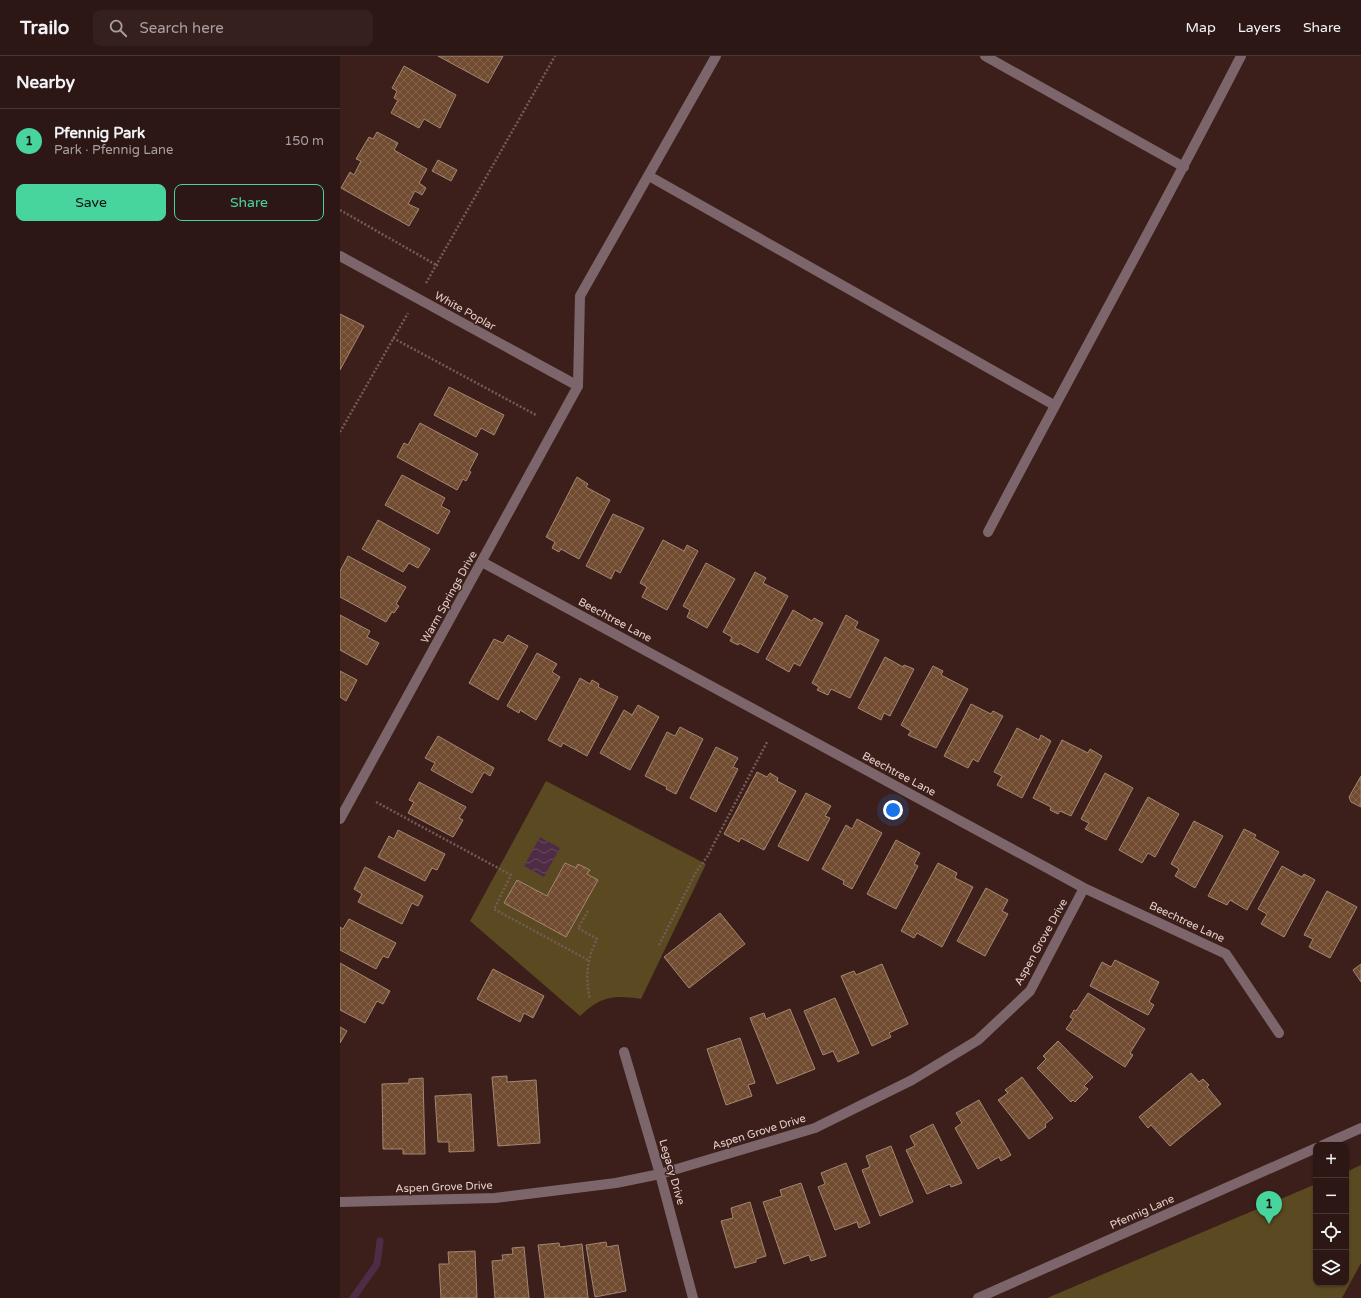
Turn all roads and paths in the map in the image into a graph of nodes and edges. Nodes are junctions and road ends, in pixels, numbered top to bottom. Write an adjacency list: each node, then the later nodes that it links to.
1 (555, 56): 9 (path)
2 (716, 56): 6 (street)
3 (985, 56): 5 (street)
4 (1242, 56): 5 (street)
5 (1184, 167): 13 (street)
6 (649, 176): 12 (street); 13 (street)
7 (340, 210): 9 (path)
8 (340, 256): 10 (street, White Poplar)
9 (438, 266): 10 (path)
10 (417, 298): 11 (path); 12 (street, White Poplar)
11 (393, 338): 14 (path); 15 (path)
12 (578, 386): 17 (street, Warm Springs Drive)
13 (1054, 405): 16 (street)
14 (536, 415)
15 (340, 432)
16 (988, 532)
17 (482, 562): 20 (street, Warm Springs Drive); 21 (street, Beechtree Lane)
18 (767, 742): 23 (path)
19 (376, 802): 24 (path)
20 (340, 819)
21 (1084, 888): 26 (street, Beechtree Lane); 31 (street, Aspen Grove Drive)
22 (588, 911): 24 (path)
23 (659, 945)
24 (588, 960): 25 (path)
25 (590, 999)
26 (1279, 1033)
27 (624, 1052): 31 (street, Legacy Drive)
28 (1361, 1128): 29 (street)
29 (1330, 1142)
30 (1313, 1149): 34 (street, Pfennig Lane)
31 (660, 1174): 32 (street, Aspen Grove Drive); 33 (street, Legacy Drive)
32 (340, 1202)
33 (693, 1298)
34 (978, 1298)

